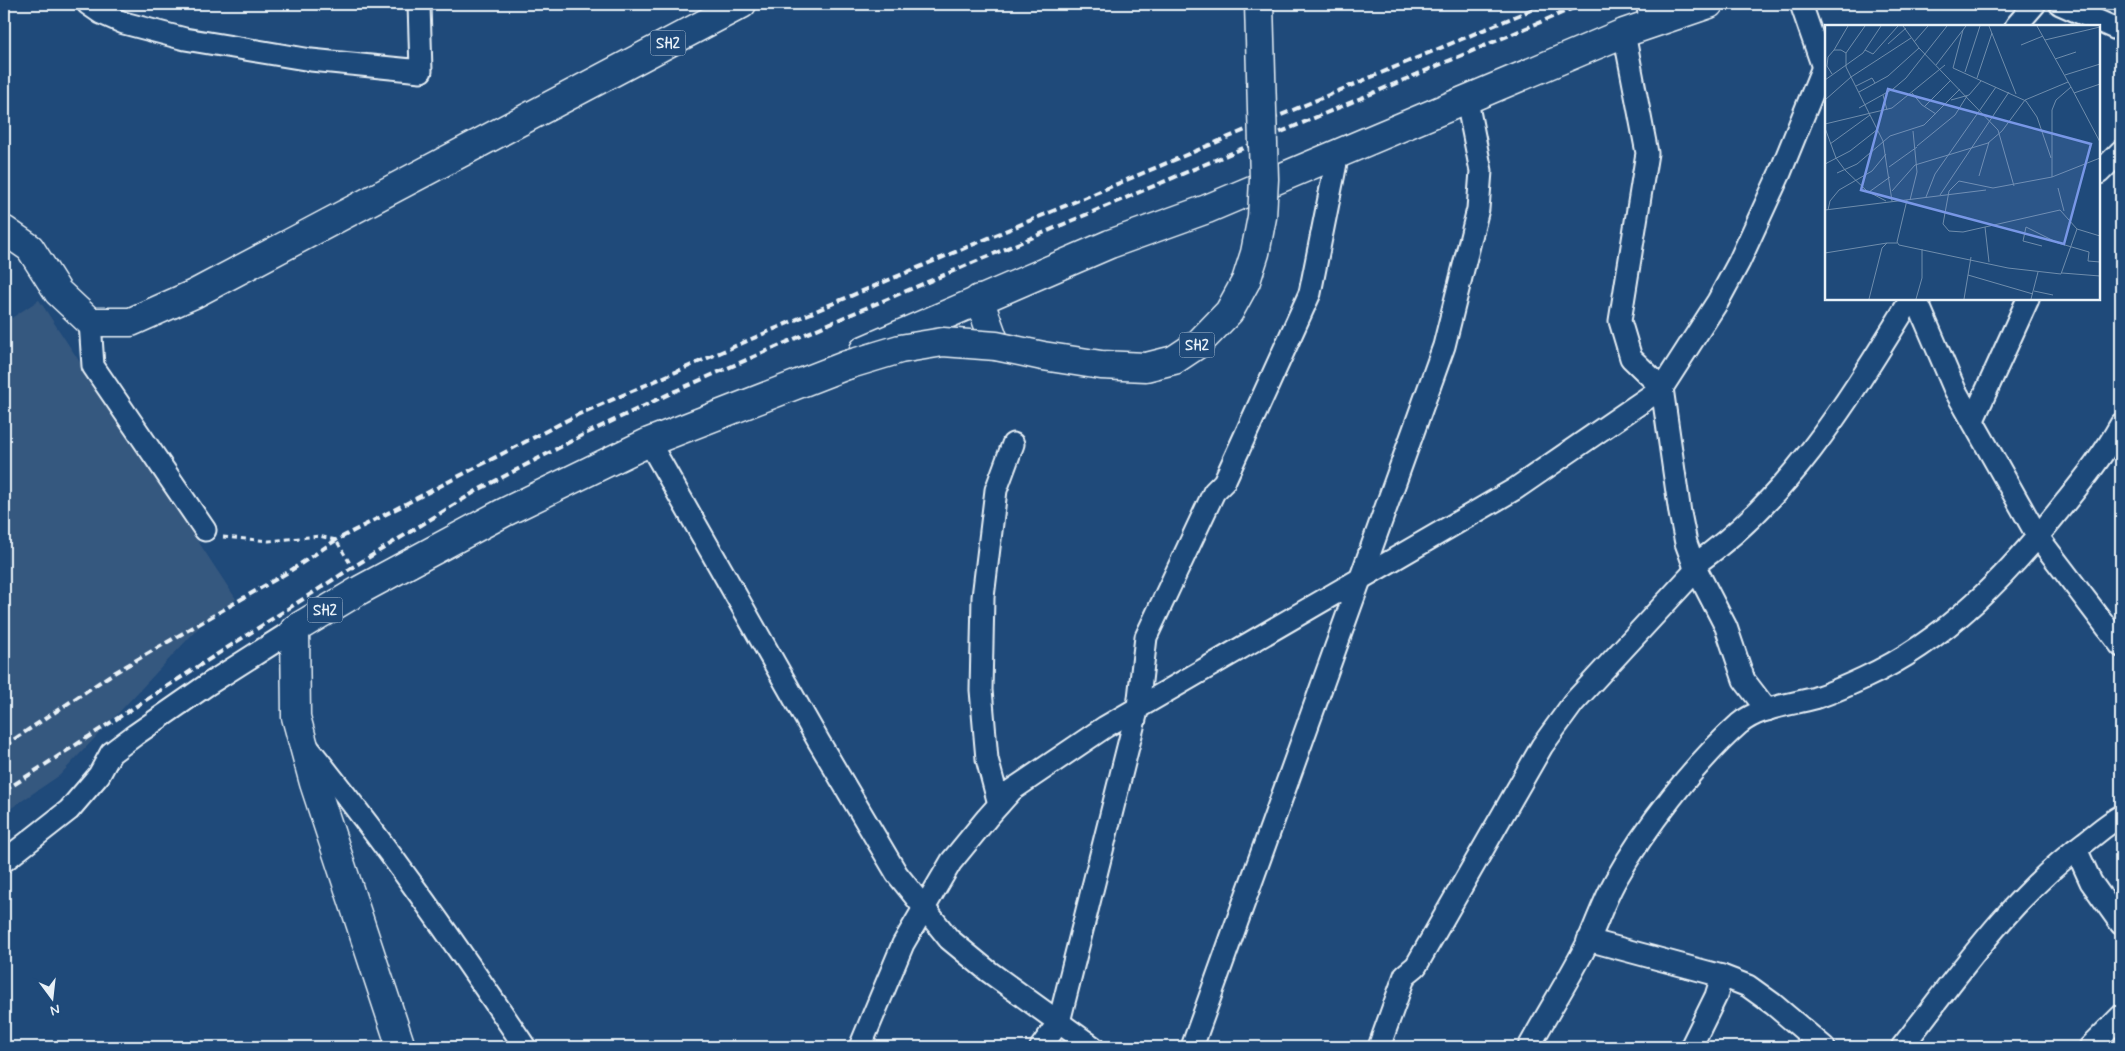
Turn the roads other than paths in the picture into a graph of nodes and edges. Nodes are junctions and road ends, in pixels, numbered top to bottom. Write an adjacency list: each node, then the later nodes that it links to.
1 (88, 4): 2 (street)
2 (418, 4)
3 (742, 4): 23 (main road, SH2)
4 (1259, 4): 24 (main road, SH2, bridge)
5 (1709, 4): 9 (main road)
6 (2035, 4): 10 (street)
7 (2060, 4): 11 (street)
8 (1807, 9): 13 (street)
9 (1649, 14): 12 (main road)
10 (2017, 25)
11 (2121, 31)
12 (1624, 33): 14 (main road); 25 (street)
13 (1825, 72): 25 (street)
14 (1467, 101): 16 (main road); 34 (street)
15 (2121, 151): 17 (street)
16 (1338, 153): 19 (main road); 37 (street)
17 (2100, 172)
18 (4, 230): 23 (main road)
19 (979, 299): 24 (main road); 26 (main road)
20 (1910, 300): 33 (street)
21 (1916, 300): 27 (street)
22 (2028, 300): 27 (street)
23 (90, 322): 31 (street)
24 (996, 346): 26 (main road, SH2, bridge)
25 (1662, 388): 33 (street); 34 (street)
26 (746, 403): 29 (main road, SH2)
27 (1972, 420): 32 (street)
28 (2121, 424): 32 (street)
29 (649, 442): 35 (main road, SH2); 44 (street)
30 (1014, 444): 40 (street)
31 (205, 530)
32 (2038, 537): 36 (street); 38 (street)
33 (1695, 568): 38 (street); 56 (street)
34 (1360, 579): 37 (street); 55 (street)
35 (295, 629): 39 (main road, SH2); 43 (street)
36 (2120, 641)
37 (1138, 707): 40 (street); 49 (street)
38 (1767, 710): 46 (street)
39 (302, 740): 50 (main road, SH2); 51 (street)
40 (999, 804): 44 (street)
41 (2121, 816): 42 (street)
42 (2076, 848): 45 (street); 60 (street)
43 (4, 861)
44 (923, 909): 49 (street); 52 (street)
45 (2121, 924)
46 (1588, 940): 47 (street); 57 (street)
47 (1722, 976): 58 (street); 59 (street)
48 (2121, 1016): 61 (street)
49 (1059, 1022): 53 (street); 54 (street)
50 (401, 1047)
51 (525, 1047)
52 (860, 1047)
53 (1041, 1047)
54 (1094, 1047)
55 (1192, 1047)
56 (1378, 1047)
57 (1529, 1047)
58 (1691, 1047)
59 (1824, 1047)
60 (1902, 1047)
61 (2090, 1047)

